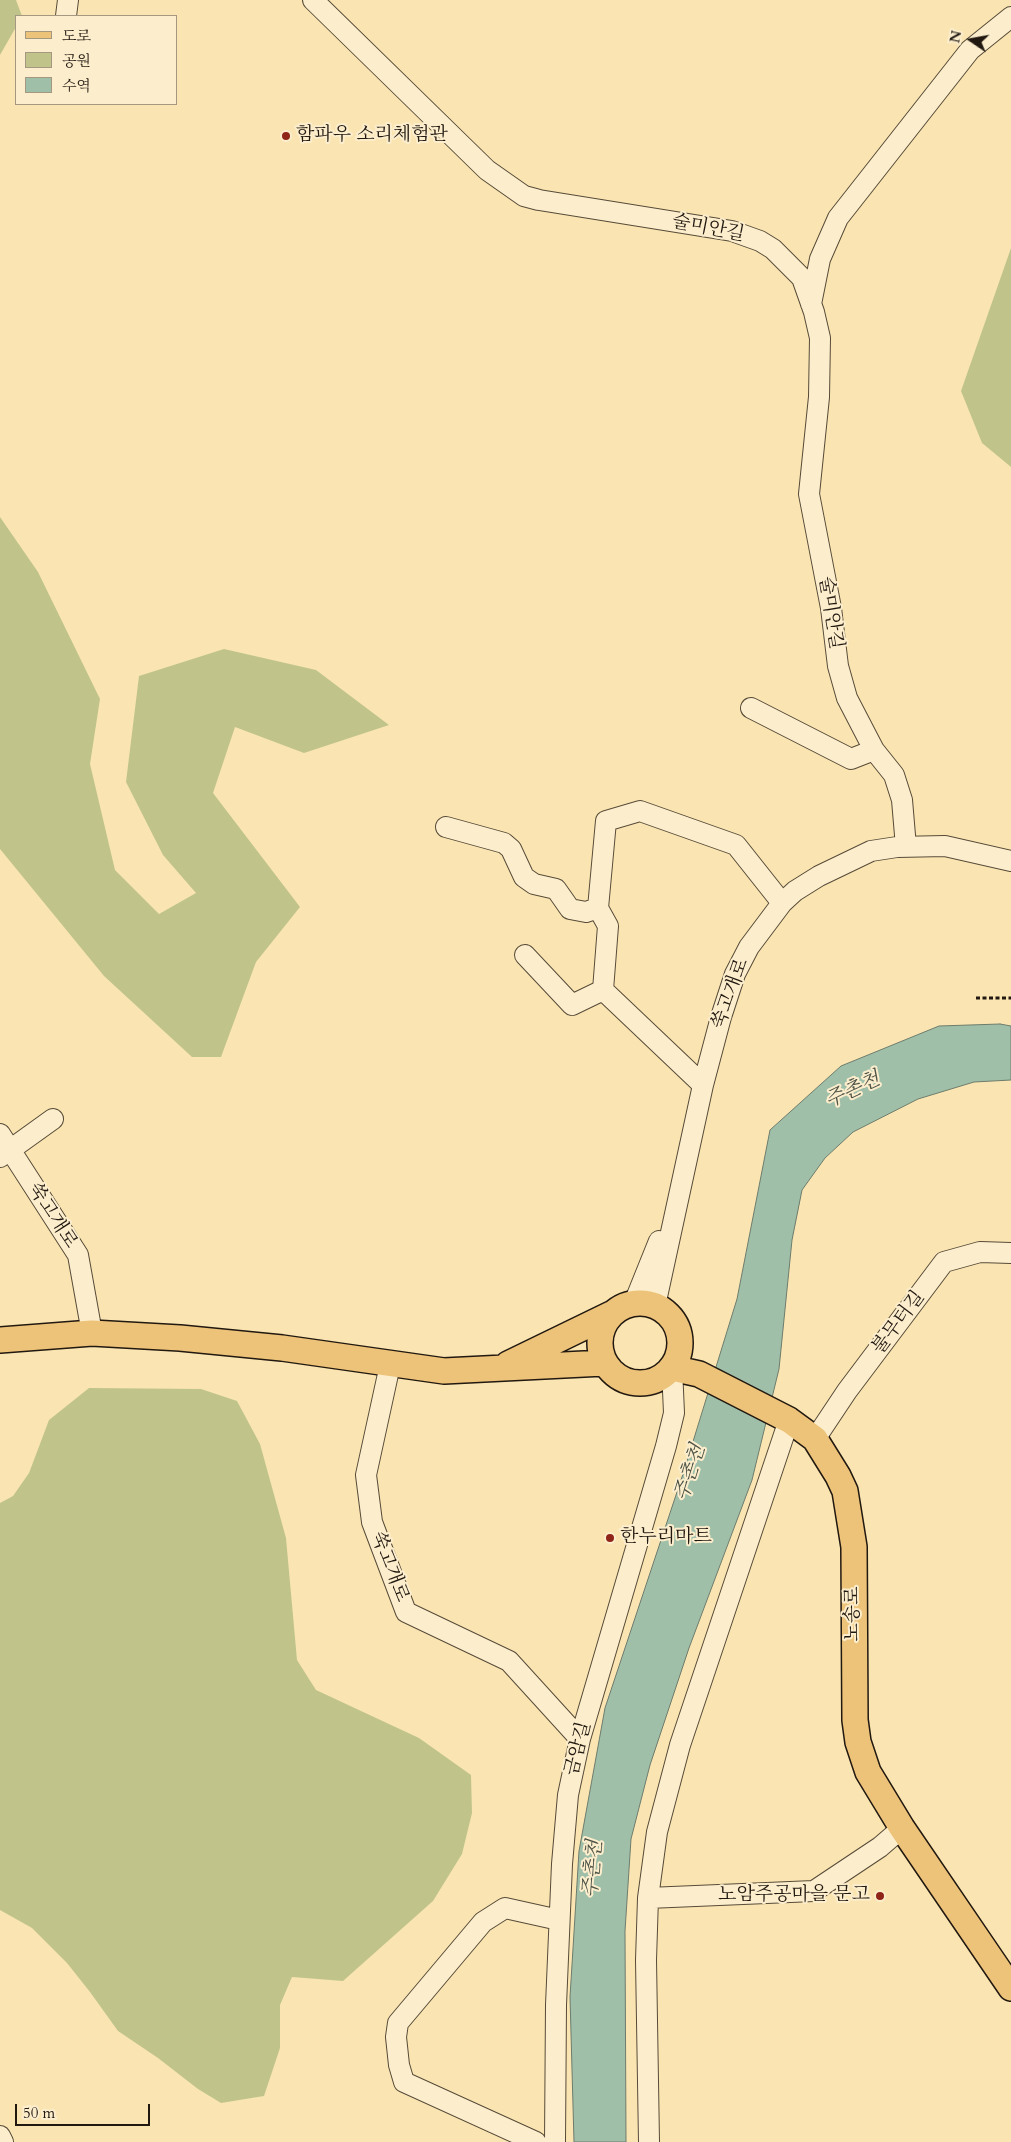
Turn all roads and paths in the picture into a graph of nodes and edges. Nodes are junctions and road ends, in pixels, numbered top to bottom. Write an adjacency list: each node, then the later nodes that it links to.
1 (68, 0): 3 (street)
2 (313, 0): 5 (street, 술미안길)
3 (66, 15)
4 (1011, 18): 5 (street)
5 (811, 304): 7 (street, 술미안길)
6 (751, 708): 7 (street)
7 (874, 750): 9 (street, 술미안길)
8 (446, 827): 12 (street)
9 (906, 847): 10 (street, 쑥고개로); 11 (street, 쑥고개로)
10 (1011, 861)
11 (782, 903): 12 (street); 17 (street, 쑥고개로)
12 (598, 908): 14 (street)
13 (525, 955): 14 (street)
14 (603, 990): 17 (street)
15 (976, 998): 16 (path)
16 (1011, 998)
17 (703, 1086): 21 (street, 쑥고개로)
18 (53, 1119): 19 (street)
19 (3, 1147): 23 (street, 쑥고개로)
20 (1011, 1253): 30 (street, 불무터길)
21 (644, 1304): 22 (main road); 27 (main road)
22 (611, 1314): 25 (main road); 28 (main road)
23 (92, 1333): 24 (main road); 26 (main road)
24 (0, 1340)
25 (604, 1363): 27 (main road); 28 (main road)
26 (390, 1365): 28 (main road); 31 (street, 쑥고개로)
27 (672, 1368): 29 (main road, 노송로); 31 (street, 금암길)
28 (497, 1369)
29 (785, 1418): 30 (main road, 노송로); 33 (street)
30 (815, 1439): 32 (main road, 노송로)
31 (580, 1738): 34 (street, 금암길)
32 (902, 1828): 33 (street); 35 (main road, 노송로)
33 (648, 1898): 40 (street)
34 (559, 1920): 38 (street); 39 (street, 금암길)
35 (1011, 1988)
36 (0, 2136): 37 (street)
37 (2, 2142)
38 (536, 2142)
39 (554, 2142)
40 (649, 2142)

